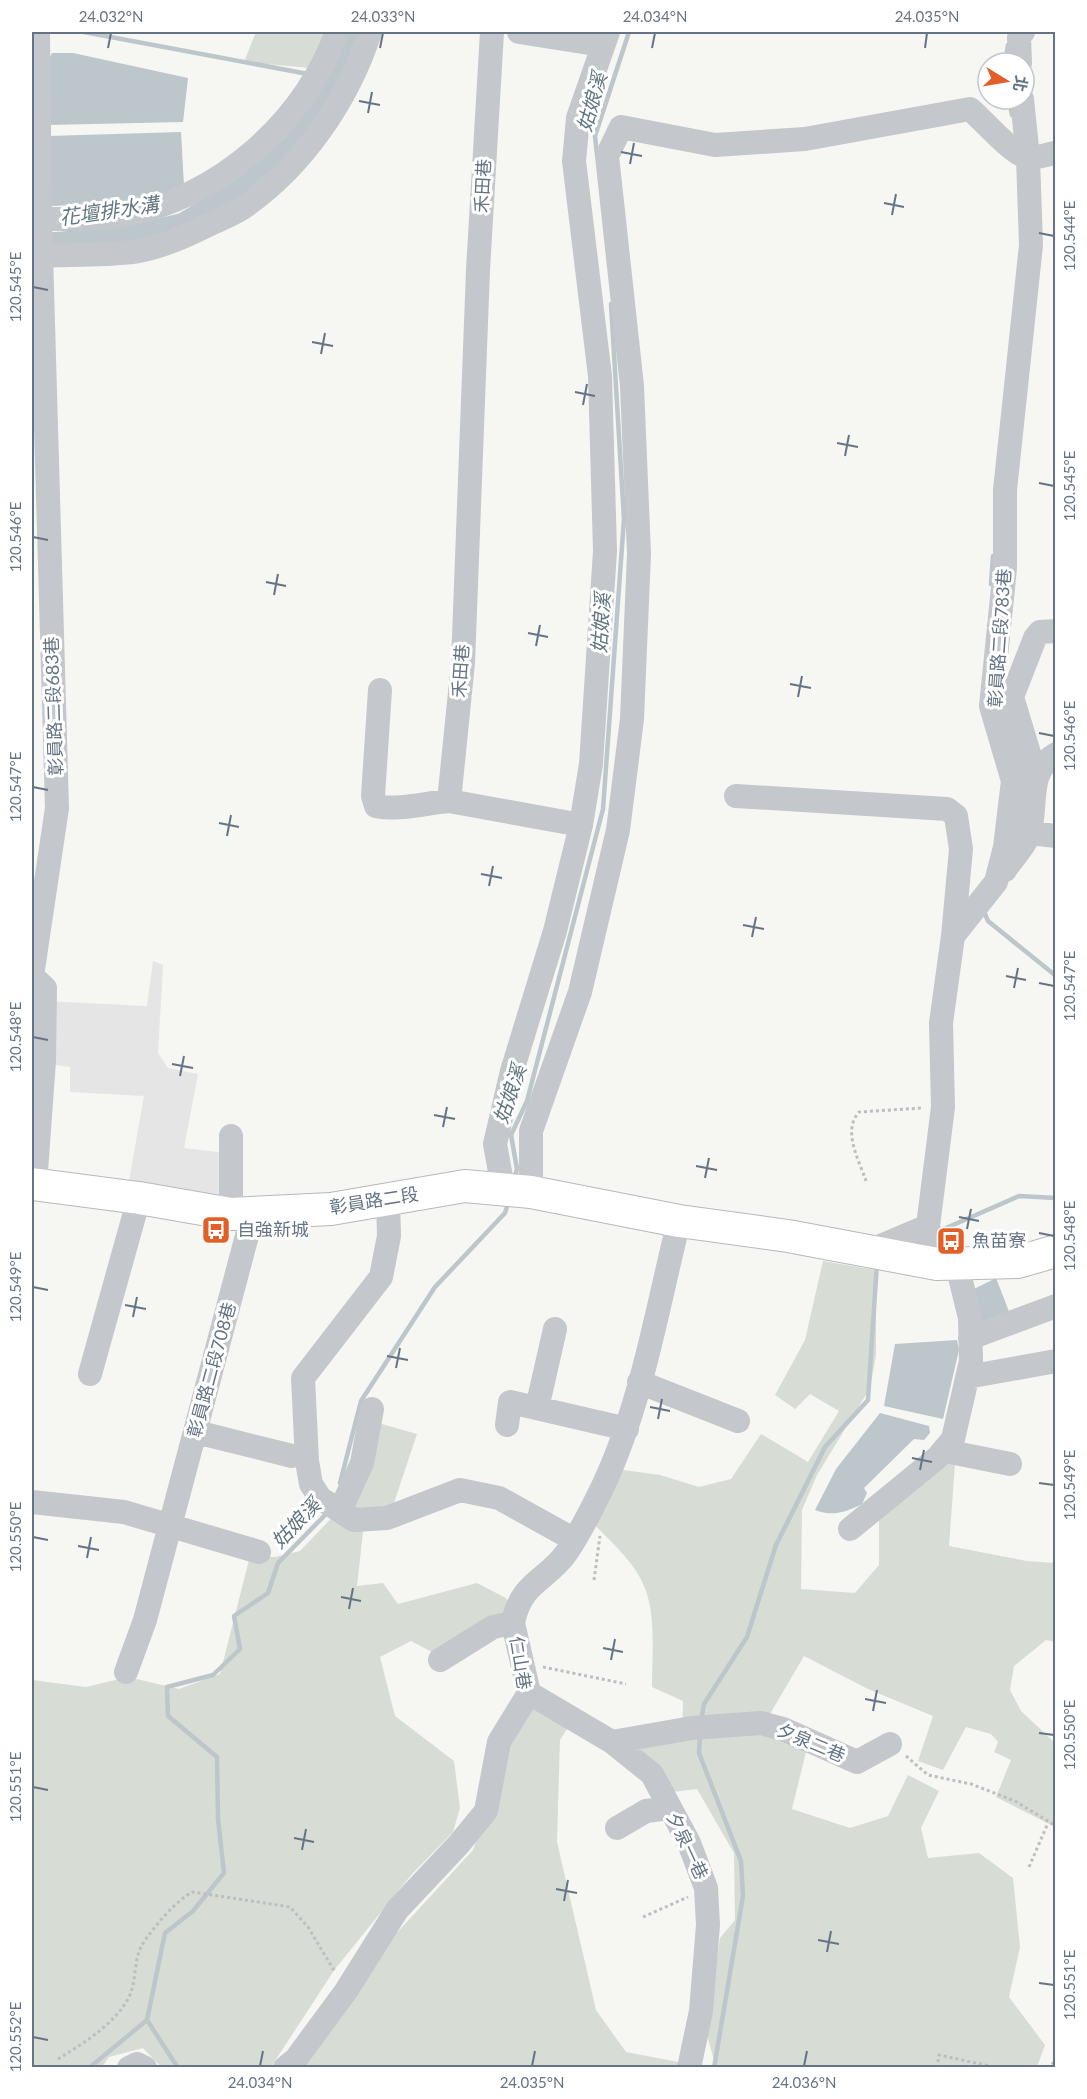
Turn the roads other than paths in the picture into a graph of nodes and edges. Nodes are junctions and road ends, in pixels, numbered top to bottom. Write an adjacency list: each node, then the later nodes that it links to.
1 (337, 32): 12 (street)
2 (370, 32): 13 (street)
3 (492, 32): 21 (street, 禾田巷)
4 (519, 32): 7 (street)
5 (1023, 32): 8 (street)
6 (38, 33): 12 (street)
7 (598, 37): 14 (street)
8 (1020, 51)
9 (1023, 111): 11 (street, 彰員路二段783巷)
10 (1056, 153): 11 (street)
11 (1028, 158): 15 (street); 25 (street, 彰員路二段783巷)
12 (36, 219): 13 (street)
13 (36, 255): 27 (street, 彰員路二段683巷)
14 (605, 551): 15 (street); 22 (street)
15 (639, 554): 30 (street)
16 (1056, 631): 19 (street)
17 (380, 690): 21 (street)
18 (1056, 754): 19 (street)
19 (1036, 776): 23 (street)
20 (736, 796): 26 (street)
21 (448, 801): 22 (street)
22 (581, 825): 30 (street)
23 (1030, 833): 24 (street); 25 (street)
24 (1056, 836)
25 (996, 882): 26 (street, 彰員路二段783巷)
26 (953, 936): 35 (street)
27 (36, 1093): 29 (street, 彰員路二段683巷)
28 (231, 1136): 33 (street, 彰員路二段708巷)
29 (33, 1185): 31 (main road, 彰員路二段)
30 (517, 1190): 32 (main road, 彰員路二段); 34 (main road, 彰員路二段)
31 (140, 1198): 33 (main road, 彰員路二段); 43 (street)
32 (388, 1199): 33 (main road, 彰員路二段); 53 (street)
33 (242, 1213): 51 (street, 彰員路二段708巷)
34 (680, 1221): 37 (main road, 彰員路二段); 45 (street, 仁山巷)
35 (928, 1226): 37 (street); 38 (street)
36 (1056, 1251): 38 (main road, 彰員路二段)
37 (886, 1253): 38 (main road, 彰員路二段)
38 (947, 1265): 41 (street)
39 (1056, 1306): 41 (street)
40 (555, 1329): 46 (street)
41 (970, 1338): 44 (street)
42 (1056, 1361): 44 (street)
43 (90, 1374)
44 (967, 1377): 52 (street)
45 (639, 1382): 48 (street); 50 (street, 仁山巷)
46 (537, 1408): 49 (street); 50 (street)
47 (372, 1409): 56 (street)
48 (738, 1420)
49 (507, 1425)
50 (627, 1429): 59 (street, 仁山巷)
51 (196, 1432): 53 (street); 57 (street, 彰員路二段708巷)
52 (945, 1450): 54 (street); 58 (street)
53 (299, 1458): 56 (street)
54 (1010, 1464)
55 (32, 1502): 57 (street)
56 (340, 1511): 59 (street)
57 (170, 1526): 60 (street); 63 (street, 彰員路二段708巷)
58 (850, 1529)
59 (573, 1539): 61 (street, 仁山巷)
60 (259, 1552)
61 (513, 1623): 62 (street); 64 (street, 仁山巷)
62 (440, 1660)
63 (126, 1672)
64 (529, 1693): 65 (street, 夕泉一巷); 71 (street, 仁山巷)
65 (612, 1742): 66 (street, 夕泉二巷); 67 (street, 夕泉一巷)
66 (890, 1744)
67 (669, 1808): 68 (street); 72 (street, 夕泉一巷)
68 (617, 1828)
69 (129, 2067): 70 (street)
70 (145, 2067)
71 (285, 2067)
72 (689, 2067)

